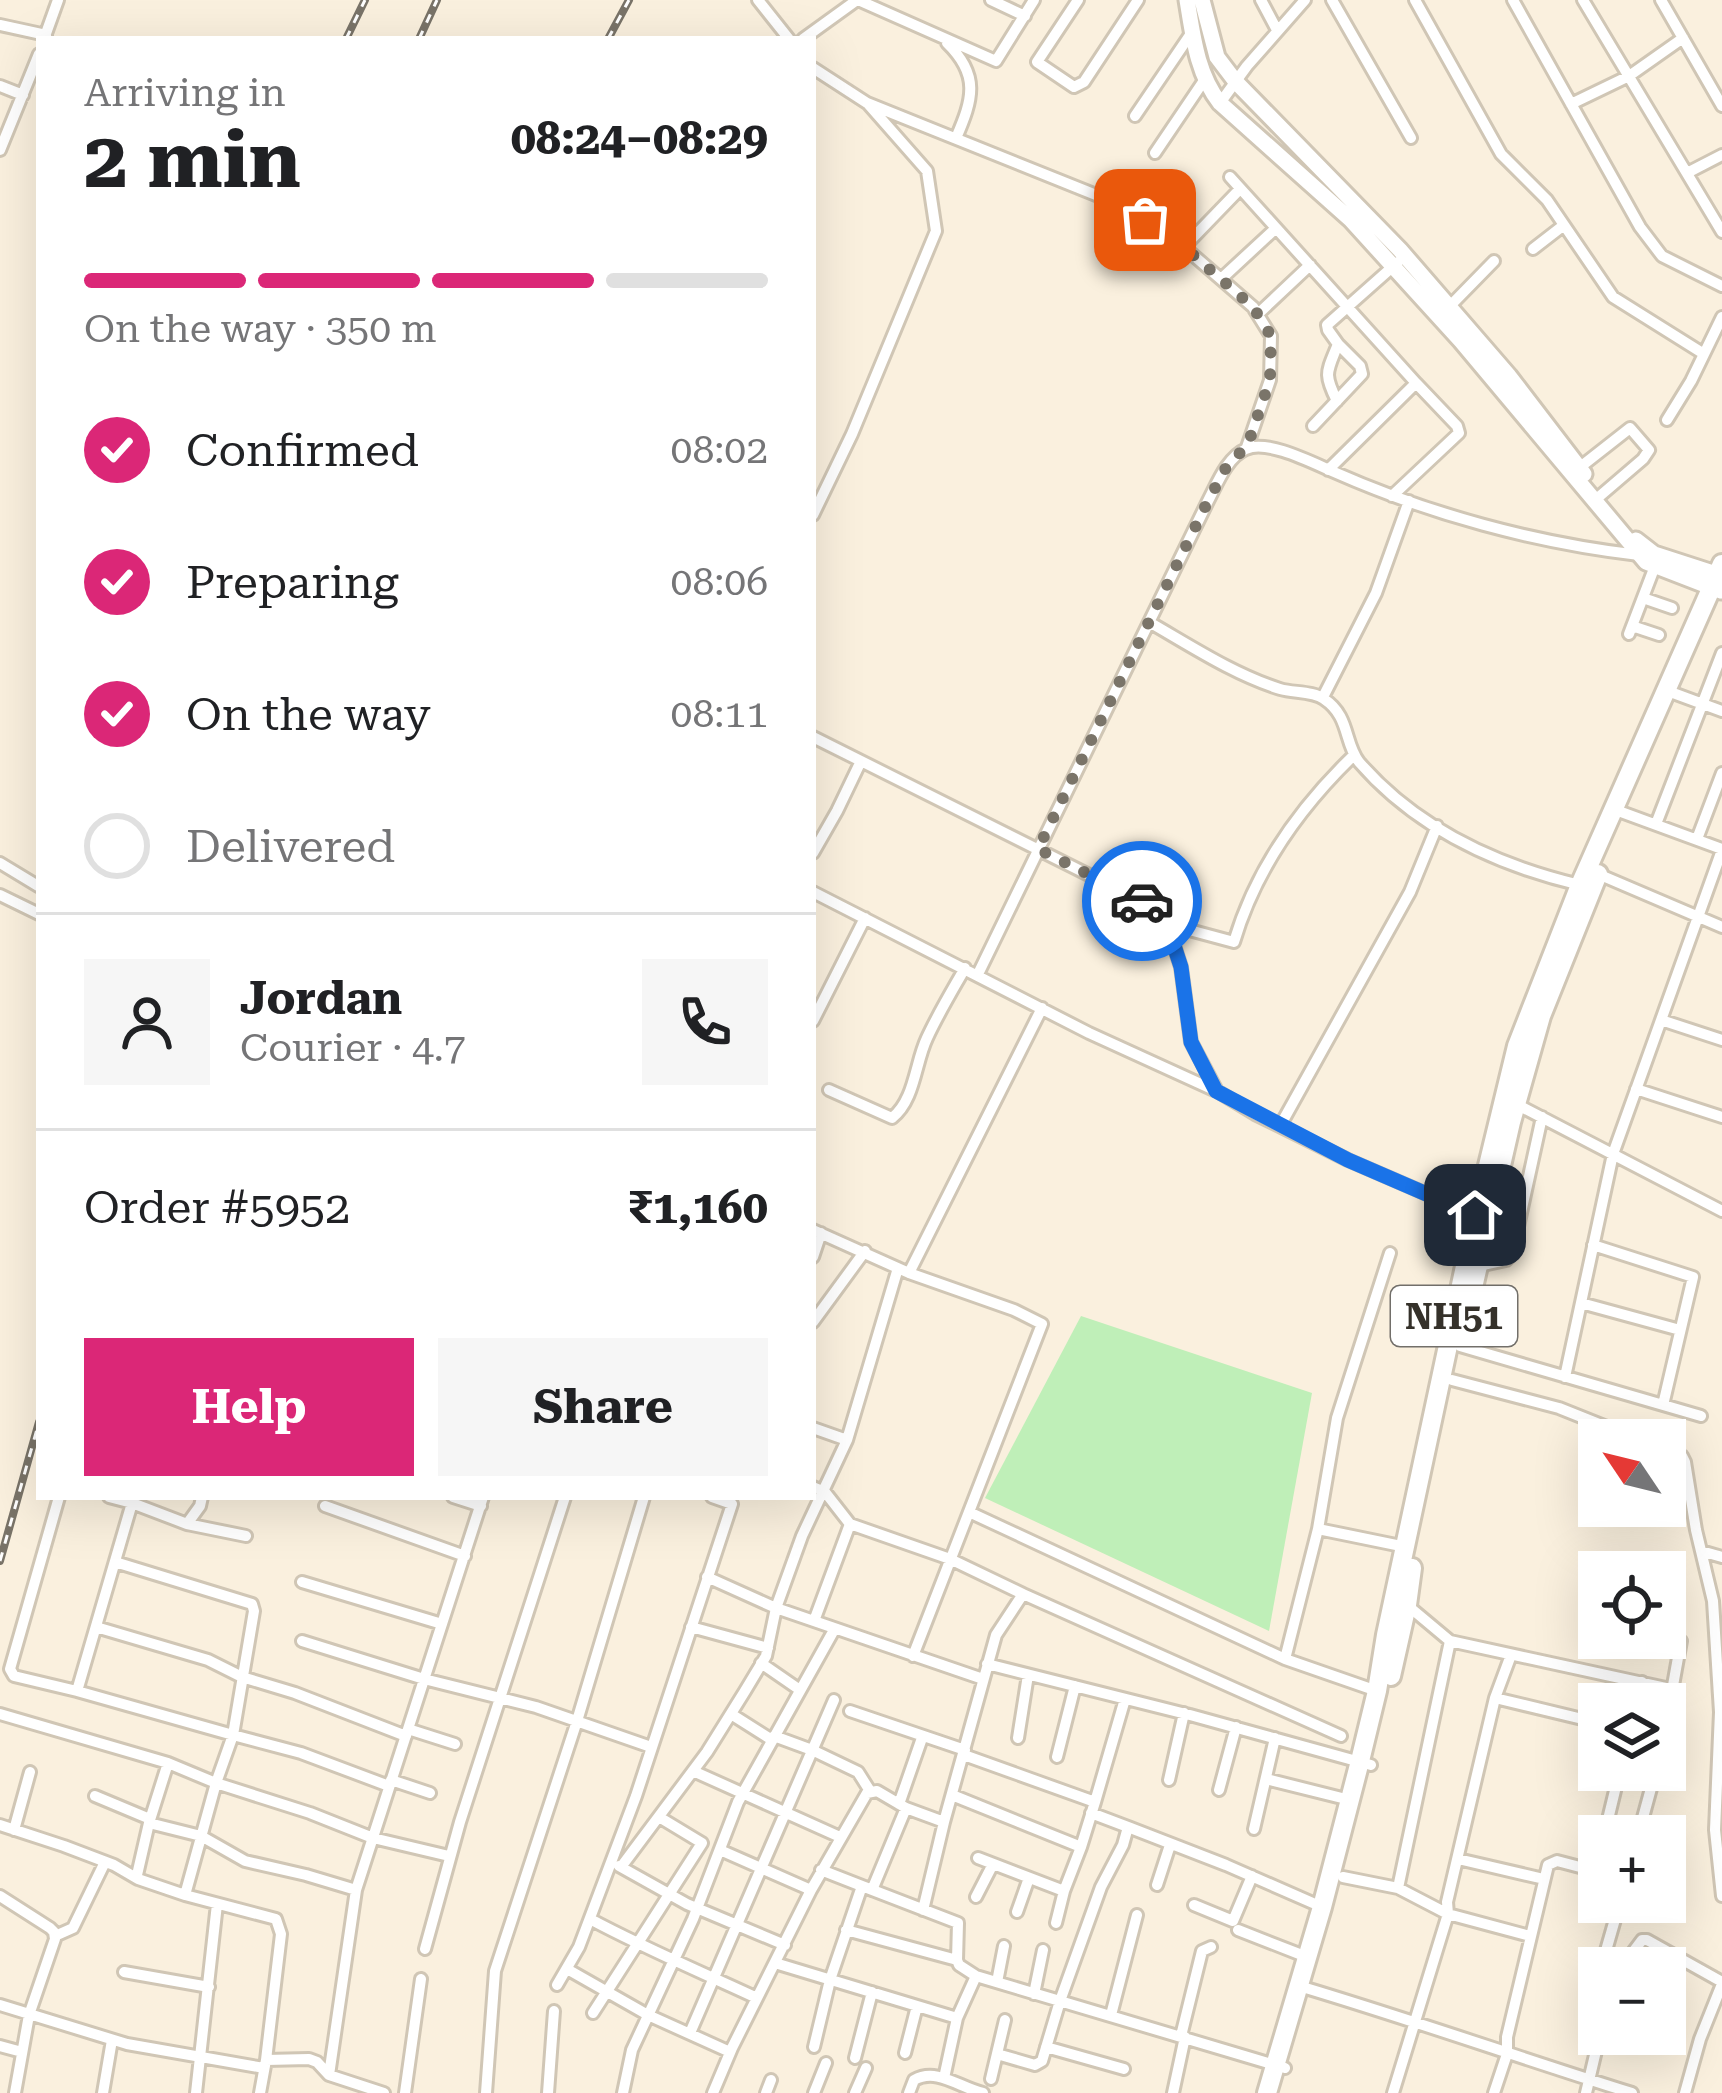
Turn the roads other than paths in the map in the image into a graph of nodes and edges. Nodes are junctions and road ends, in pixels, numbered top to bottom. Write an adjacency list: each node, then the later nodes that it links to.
1 (58, 0): 22 (street)
2 (758, 0): 23 (street)
3 (858, 0): 24 (street); 25 (street)
4 (991, 0): 17 (street)
5 (1034, 0): 17 (street)
6 (1078, 0): 7 (street)
7 (1138, 0)
8 (1186, 0): 19 (street)
9 (1202, 0): 31 (street)
10 (1261, 0): 20 (street)
11 (1305, 0): 20 (street)
12 (1332, 0): 40 (street)
13 (1415, 0): 47 (street)
14 (1513, 0): 36 (street)
15 (1583, 0): 29 (street)
16 (1661, 0): 26 (street)
17 (1024, 16): 25 (street)
18 (0, 25): 21 (street)
19 (1192, 32): 30 (street); 38 (street)
20 (1274, 33): 31 (street)
21 (41, 36)
22 (45, 36)
23 (788, 36)
24 (806, 36)
25 (941, 37): 39 (street)
26 (1683, 38): 29 (street); 37 (street)
27 (36, 62): 33 (street)
28 (816, 70): 34 (street)
29 (1629, 76): 36 (street); 44 (street)
30 (1205, 79): 35 (street); 42 (street)
31 (1236, 82): 35 (street); 52 (street)
32 (0, 86): 33 (street)
33 (23, 95): 41 (street)
34 (867, 103): 39 (street); 74 (street)
35 (1220, 103): 52 (street)
36 (1571, 104): 56 (street)
37 (1722, 106)
38 (1135, 116)
39 (956, 137): 50 (street)
40 (1411, 138)
41 (1, 143)
42 (1155, 153)
43 (1722, 155): 44 (street)
44 (1687, 173): 49 (street)
45 (1230, 177): 46 (street)
46 (1240, 188): 48 (street); 50 (street)
47 (1564, 225): 51 (street); 62 (street)
48 (1276, 228): 54 (street); 55 (street)
49 (1722, 232)
50 (1184, 247): 55 (street)
51 (1533, 248)
52 (1399, 261): 57 (street); 58 (street); 65 (street)
53 (1494, 262): 58 (street)
54 (1310, 265): 57 (street); 59 (street)
55 (1221, 279): 59 (street)
56 (1722, 286)
57 (1348, 307): 61 (street); 63 (street)
58 (1449, 307): 65 (street)
59 (1258, 314): 68 (street)
60 (1722, 317): 62 (street)
61 (1338, 344): 64 (street); 64 (street)
62 (1704, 354): 66 (street)
63 (1416, 383): 70 (street); 71 (street)
64 (1337, 401): 67 (street)
65 (1521, 402): 69 (street); 72 (street)
66 (1667, 420)
67 (1313, 426)
68 (1247, 447): 70 (street); 79 (street)
69 (1580, 468): 72 (street); 72 (street)
70 (1328, 470): 71 (street)
71 (1392, 496): 73 (street)
72 (1598, 499): 75 (street)
73 (1409, 502): 75 (street); 83 (street)
74 (816, 508)
75 (1647, 557): 76 (street); 77 (street)
76 (1720, 582): 82 (highway, NH51)
77 (1643, 598): 78 (street); 80 (street)
78 (1672, 608)
79 (1148, 622): 83 (street); 95 (street)
80 (1659, 635)
81 (1722, 653): 84 (street)
82 (1670, 692): 84 (street); 90 (highway, NH51)
83 (1323, 697): 87 (street)
84 (1703, 704): 85 (street); 91 (street)
85 (1722, 711)
86 (816, 738): 88 (street)
87 (1354, 755): 92 (street); 106 (street)
88 (861, 761): 94 (street); 95 (street)
89 (1722, 773): 93 (street)
90 (1619, 811): 91 (street); 98 (highway, NH51); 100 (highway, NH51)
91 (1656, 824): 93 (street)
92 (1437, 826): 100 (street); 120 (street)
93 (1697, 839): 96 (street)
94 (816, 848)
95 (1038, 849): 106 (street); 109 (street)
96 (1722, 849): 104 (street)
97 (0, 863): 99 (street)
98 (1598, 874): 104 (street); 117 (highway, NH51)
99 (36, 883)
100 (1580, 886): 117 (highway, NH51)
101 (816, 894): 105 (street)
102 (0, 896): 103 (street)
103 (34, 911)
104 (1698, 917): 107 (street); 112 (street)
105 (865, 918): 108 (street); 111 (street)
106 (1167, 924): 116 (street)
107 (1722, 927)
108 (965, 968): 109 (street); 115 (street)
109 (978, 974): 110 (street)
110 (1042, 1008): 116 (street); 129 (street)
111 (816, 1015)
112 (1661, 1020): 113 (street); 114 (street)
113 (1722, 1040)
114 (1636, 1089): 119 (street); 121 (street)
115 (829, 1090)
116 (1216, 1091): 120 (street)
117 (1510, 1101): 118 (street); 123 (highway, NH51)
118 (1541, 1117): 121 (street); 128 (street)
119 (1722, 1117)
120 (1280, 1126): 123 (street)
121 (1612, 1154): 122 (street); 125 (street)
122 (1722, 1211)
123 (1482, 1218): 128 (highway, NH51); 158 (highway, NH51)
124 (817, 1231): 126 (street)
125 (1593, 1245): 130 (street); 132 (street)
126 (865, 1251): 129 (street); 131 (street)
127 (1390, 1252): 156 (street)
128 (1478, 1266): 133 (highway, NH51)
129 (903, 1270): 140 (street); 153 (street)
130 (1581, 1303): 132 (street); 134 (street)
131 (816, 1318)
132 (1680, 1330): 136 (street)
133 (1460, 1346): 134 (street); 135 (highway, NH51)
134 (1565, 1377): 136 (street)
135 (1452, 1380): 138 (street); 168 (highway, NH51)
136 (1663, 1405): 137 (street)
137 (1701, 1416)
138 (1586, 1419)
139 (816, 1429): 140 (street)
140 (847, 1440): 142 (street)
141 (1686, 1470): 159 (street)
142 (819, 1490): 155 (street)
143 (58, 1500): 191 (street)
144 (121, 1500): 151 (street)
145 (201, 1500): 154 (street)
146 (564, 1500): 194 (street)
147 (643, 1500): 202 (street)
148 (733, 1500): 164 (street)
149 (815, 1500): 169 (street)
150 (482, 1502): 160 (street)
151 (133, 1503): 154 (street); 163 (street)
152 (326, 1506): 160 (street)
153 (969, 1512): 162 (street); 180 (street)
154 (187, 1524): 157 (street)
155 (850, 1524): 162 (street); 170 (street)
156 (1318, 1529): 158 (street); 180 (street)
157 (246, 1536)
158 (1406, 1547): 192 (highway, NH51)
159 (1701, 1551): 161 (street); 167 (street)
160 (465, 1556): 171 (street)
161 (1722, 1557)
162 (950, 1559): 166 (street); 179 (street)
163 (115, 1562): 172 (street); 184 (street)
164 (707, 1577): 169 (street); 173 (street)
165 (302, 1582): 171 (street)
166 (1023, 1594): 182 (street); 207 (street)
167 (1717, 1603): 203 (street)
168 (1407, 1605): 176 (street); 218 (highway, NH51)
169 (776, 1608): 170 (street); 177 (street)
170 (814, 1622): 174 (street)
171 (442, 1624): 185 (street)
172 (95, 1627): 184 (street); 191 (street)
173 (691, 1627): 177 (street); 213 (street)
174 (834, 1630): 179 (street); 190 (street)
175 (302, 1640): 185 (street)
176 (1450, 1641): 178 (street); 265 (street)
177 (767, 1648): 181 (street)
178 (1511, 1654): 187 (street); 193 (street)
179 (913, 1656): 186 (street)
180 (1285, 1659): 192 (street)
181 (761, 1664): 190 (street); 200 (street)
182 (987, 1664): 183 (street); 186 (street)
183 (1028, 1675): 189 (street); 210 (street)
184 (242, 1677): 205 (street); 206 (street)
185 (424, 1679): 194 (street); 205 (street)
186 (982, 1679): 215 (street)
187 (1642, 1682): 188 (street)
188 (1646, 1683)
189 (1075, 1687): 195 (street); 216 (street)
190 (800, 1690): 208 (street)
191 (77, 1691): 206 (street)
192 (1377, 1691): 218 (highway, NH51)
193 (1495, 1698): 201 (street); 251 (street)
194 (499, 1699): 202 (street); 249 (street)
195 (1125, 1699): 198 (street); 233 (street)
196 (834, 1700): 214 (street)
197 (850, 1711): 209 (street)
198 (1184, 1713): 204 (street); 222 (street)
199 (0, 1714): 217 (street)
200 (731, 1714): 208 (street); 219 (street)
201 (1578, 1718)
202 (577, 1721): 213 (street); 356 (street)
203 (1721, 1722): 272 (street)
204 (1236, 1727): 211 (street); 225 (street)
205 (407, 1732): 212 (street); 223 (street)
206 (233, 1735): 223 (street); 224 (street)
207 (1341, 1736)
208 (773, 1738): 214 (street); 227 (street)
209 (922, 1738): 215 (street); 232 (street)
210 (1018, 1738)
211 (1275, 1738): 218 (street); 221 (street)
212 (455, 1744)
213 (651, 1748): 253 (street)
214 (812, 1750): 226 (street); 234 (street)
215 (965, 1753): 229 (street); 233 (street)
216 (1057, 1757)
217 (168, 1763): 224 (street); 236 (street)
218 (1365, 1763): 231 (highway, NH51); 260 (highway, NH51)
219 (693, 1771): 227 (street); 235 (street)
220 (30, 1772): 241 (street)
221 (1266, 1779): 231 (street); 240 (street)
222 (1169, 1780)
223 (390, 1783): 228 (street); 244 (street)
224 (216, 1784): 242 (street); 244 (street)
225 (1219, 1790)
226 (870, 1791): 232 (street); 243 (street)
227 (743, 1792): 234 (street); 248 (street)
228 (430, 1793)
229 (952, 1795): 237 (street); 247 (street)
230 (95, 1796): 236 (street)
231 (1350, 1800): 276 (highway, NH51)
232 (903, 1806): 237 (street); 264 (street)
233 (1093, 1808): 239 (street); 247 (street)
234 (786, 1811): 243 (street); 256 (street)
235 (659, 1817): 245 (street); 253 (street)
236 (150, 1821): 242 (street); 259 (street)
237 (944, 1822): 278 (street)
238 (0, 1826): 241 (street)
239 (1128, 1827): 246 (street); 315 (street)
240 (1254, 1829)
241 (14, 1830): 252 (street)
242 (201, 1837): 266 (street); 270 (street)
243 (840, 1837): 257 (street)
244 (373, 1838): 249 (street); 266 (street)
245 (702, 1843): 248 (street); 269 (street)
246 (1171, 1845): 258 (street); 263 (street)
247 (1081, 1847): 268 (street)
248 (719, 1852): 256 (street); 277 (street)
249 (449, 1856): 293 (street)
250 (978, 1858): 254 (street)
251 (1458, 1859): 262 (street); 280 (street)
252 (105, 1862): 259 (street); 287 (street)
253 (616, 1864): 269 (street); 282 (street)
254 (993, 1864): 261 (street); 273 (street)
255 (1578, 1867): 262 (street)
256 (760, 1868): 267 (street); 284 (street)
257 (821, 1870): 264 (street); 267 (street)
258 (1252, 1876): 275 (street); 276 (street)
259 (134, 1877): 270 (street)
260 (1343, 1877): 265 (street); 310 (highway, NH51)
261 (1029, 1878): 268 (street); 279 (street)
262 (1544, 1879): 288 (street)
263 (1157, 1885)
264 (867, 1888): 278 (street); 285 (street)
265 (1398, 1888): 280 (street)
266 (356, 1890): 345 (street)
267 (811, 1890): 290 (street)
268 (1064, 1891): 283 (street)
269 (668, 1893): 277 (street); 289 (street)
270 (185, 1895): 274 (street)
271 (0, 1896): 287 (street)
272 (1722, 1896)
273 (976, 1897)
274 (217, 1904): 309 (street); 341 (street)
275 (1193, 1905)
276 (1322, 1907): 295 (highway, NH51)
277 (697, 1908): 284 (street); 297 (street)
278 (923, 1910): 296 (street)
279 (1017, 1912)
280 (1448, 1914): 288 (street); 325 (street)
281 (1137, 1915): 322 (street)
282 (590, 1919): 289 (street); 300 (street)
283 (1056, 1923)
284 (738, 1924): 290 (street); 303 (street)
285 (845, 1930): 296 (street); 305 (street)
286 (1238, 1930): 295 (street)
287 (55, 1936): 320 (street)
288 (1530, 1936): 336 (street)
289 (637, 1944): 297 (street); 311 (street)
290 (785, 1946): 299 (street)
291 (1004, 1946): 306 (street)
292 (1211, 1947): 327 (street)
293 (425, 1949)
294 (1043, 1949): 313 (street)
295 (1307, 1957): 310 (highway, NH51)
296 (957, 1960): 302 (street)
297 (672, 1962): 303 (street); 321 (street)
298 (1686, 1962): 307 (street)
299 (775, 1963): 305 (street); 314 (street)
300 (567, 1969): 308 (street); 311 (street)
301 (124, 1972): 309 (street)
302 (976, 1976): 306 (street); 323 (street)
303 (714, 1978): 314 (street); 326 (street)
304 (422, 1979): 355 (street)
305 (830, 1980): 312 (street); 330 (street)
306 (997, 1982): 313 (street)
307 (1722, 1983): 369 (street)
308 (557, 1985)
309 (209, 1987): 338 (street)
310 (1304, 1987): 325 (street); 342 (highway, NH51)
311 (607, 1991): 319 (street); 321 (street)
312 (872, 1992): 317 (street); 339 (street)
313 (1034, 1994): 315 (street)
314 (757, 1998): 332 (street)
315 (1060, 2001): 322 (street); 331 (street)
316 (0, 2005): 320 (street)
317 (916, 2006): 323 (street); 334 (street)
318 (554, 2011): 357 (street)
319 (593, 2013)
320 (29, 2014): 328 (street); 333 (street)
321 (648, 2014): 326 (street); 358 (street)
322 (1111, 2015): 327 (street)
323 (957, 2018): 346 (street)
324 (1005, 2020): 335 (street)
325 (1414, 2022): 336 (street); 366 (street)
326 (690, 2033): 332 (street)
327 (1183, 2036): 342 (street); 363 (street)
328 (112, 2040): 338 (street); 351 (street)
329 (0, 2045): 333 (street)
330 (814, 2047)
331 (1046, 2048): 335 (street); 344 (street)
332 (730, 2051): 359 (street)
333 (22, 2052): 350 (street)
334 (905, 2053)
335 (998, 2054): 347 (street)
336 (1507, 2054): 348 (street); 367 (street)
337 (1595, 2055): 348 (street)
338 (202, 2057): 341 (street); 352 (street)
339 (855, 2058)
340 (826, 2063): 360 (street)
341 (265, 2064): 345 (street); 353 (street)
342 (1280, 2066): 364 (highway, NH51); 365 (highway, NH51)
343 (866, 2068): 361 (street)
344 (1124, 2069)
345 (329, 2075): 354 (street)
346 (944, 2078): 349 (street); 362 (street)
347 (992, 2079)
348 (1588, 2086): 368 (street)
349 (976, 2092)
350 (15, 2093)
351 (103, 2093)
352 (196, 2093)
353 (260, 2093)
354 (384, 2093)
355 (405, 2093)
356 (486, 2093)
357 (548, 2093)
358 (623, 2093)
359 (713, 2093)
360 (814, 2093)
361 (855, 2093)
362 (910, 2093)
363 (1173, 2093)
364 (1267, 2093)
365 (1276, 2093)
366 (1393, 2093)
367 (1494, 2093)
368 (1632, 2093)
369 (1685, 2093)

